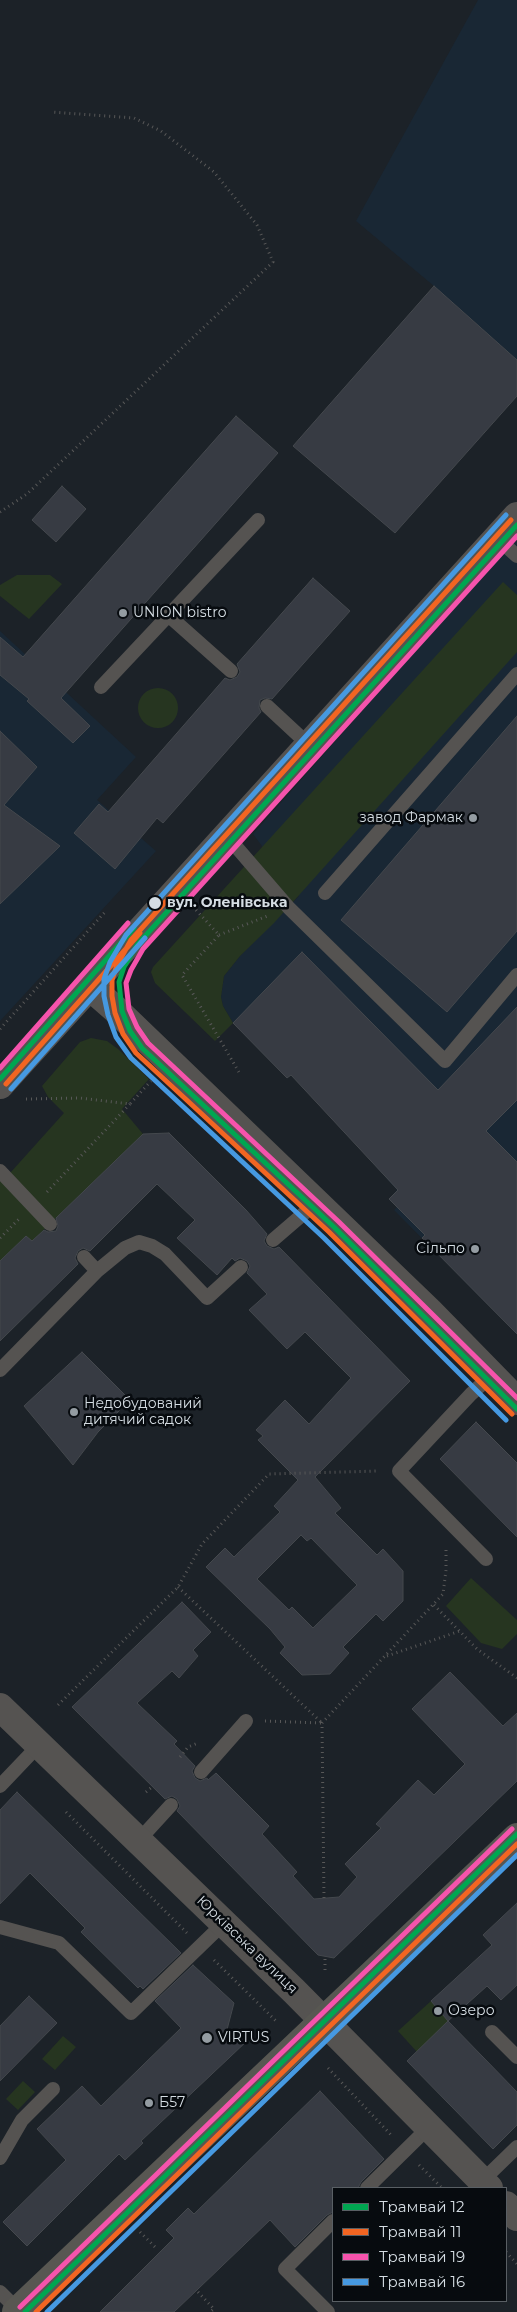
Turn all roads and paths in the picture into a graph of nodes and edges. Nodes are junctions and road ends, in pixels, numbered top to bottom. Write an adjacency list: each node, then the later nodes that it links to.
1 (51, 112): 2 (path)
2 (0, 512)
3 (517, 516): 5 (street)
4 (258, 520): 7 (lane)
5 (497, 538): 6 (lane); 12 (street)
6 (517, 556)
7 (168, 615): 8 (lane); 10 (lane)
8 (231, 671)
9 (517, 674): 14 (lane)
10 (101, 687)
11 (266, 706): 12 (lane)
12 (309, 746): 13 (street)
13 (226, 835): 15 (lane); 20 (street)
14 (325, 892)
15 (289, 908): 18 (path); 19 (lane)
16 (196, 910): 18 (path)
17 (105, 912): 21 (path)
18 (219, 935): 22 (path)
19 (517, 975)
20 (90, 988): 24 (street); 28 (street)
21 (0, 1030)
22 (240, 1074)
23 (155, 1077): 26 (path)
24 (0, 1085)
25 (26, 1099): 26 (path)
26 (130, 1104): 29 (path)
27 (0, 1171): 29 (lane)
28 (316, 1203): 32 (lane); 37 (street)
29 (33, 1206): 30 (lane); 31 (path)
30 (50, 1224)
31 (0, 1238)
32 (272, 1240)
33 (84, 1258): 35 (lane)
34 (241, 1268): 35 (lane)
35 (97, 1271): 36 (lane)
36 (0, 1370)
37 (492, 1376): 38 (street); 39 (lane)
38 (517, 1402)
39 (399, 1471): 40 (lane); 42 (path)
40 (445, 1517): 41 (lane); 43 (path)
41 (486, 1558)
42 (178, 1588): 47 (path); 50 (path)
43 (434, 1605): 44 (path); 45 (path)
44 (460, 1631): 45 (path); 46 (path)
45 (385, 1656): 50 (path)
46 (517, 1678)
47 (58, 1705)
48 (0, 1707): 51 (street, Юрківська вулиця)
49 (246, 1721): 52 (lane)
50 (322, 1723): 60 (path)
51 (39, 1745): 53 (lane); 59 (street, Юрківська вулиця)
52 (201, 1772)
53 (0, 1786)
54 (152, 1786): 55 (path)
55 (146, 1792)
56 (171, 1805): 59 (lane)
57 (61, 1807): 63 (path)
58 (517, 1837): 67 (main road)
59 (139, 1840): 61 (street, Юрківська вулиця)
60 (324, 1898)
61 (224, 1923): 63 (lane); 67 (street, Юрківська вулиця)
62 (0, 1927): 63 (lane)
63 (200, 1946): 66 (path)
64 (326, 1957): 65 (path)
65 (325, 1970)
66 (276, 2021)
67 (324, 2022): 72 (street, Юрківська вулиця); 87 (main road)
68 (492, 2032): 69 (lane)
69 (517, 2057)
70 (328, 2068): 74 (path)
71 (53, 2089): 75 (lane)
72 (428, 2128): 74 (lane); 76 (street, Юрківська вулиця)
73 (517, 2147): 76 (lane)
74 (405, 2150): 77 (lane); 78 (path)
75 (0, 2158)
76 (485, 2185)
77 (368, 2187)
78 (441, 2187)
79 (507, 2206): 80 (street)
80 (517, 2217)
81 (332, 2222): 89 (lane)
82 (138, 2230): 83 (path)
83 (157, 2249)
84 (507, 2253): 85 (path)
85 (517, 2264)
86 (198, 2292): 88 (path)
87 (12, 2305)
88 (210, 2312)
89 (328, 2312)

